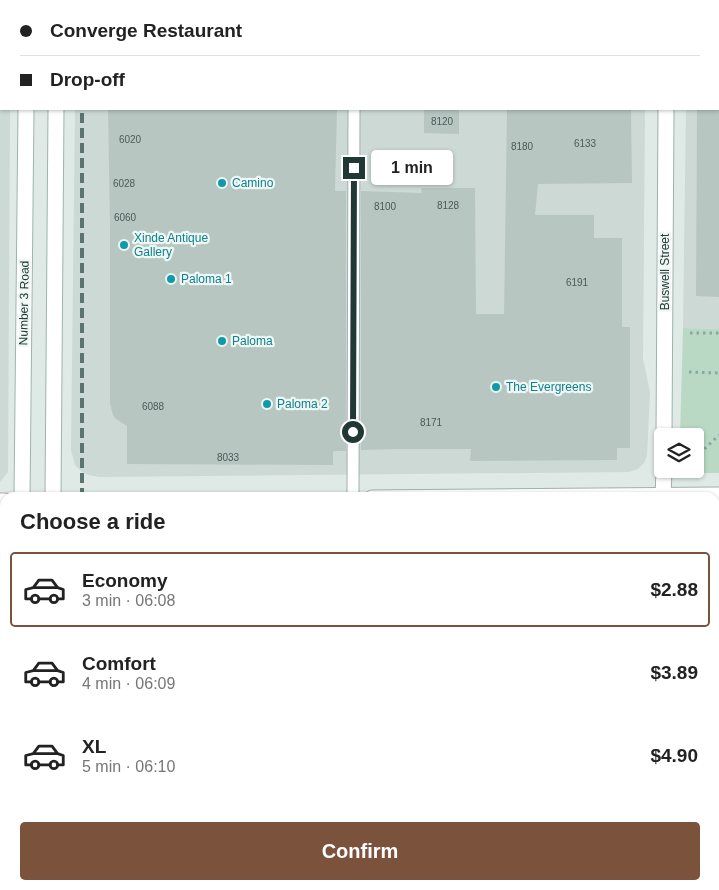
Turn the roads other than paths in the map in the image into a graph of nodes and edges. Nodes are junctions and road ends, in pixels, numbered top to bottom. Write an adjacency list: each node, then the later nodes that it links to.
1 (26, 110): 7 (main road, Number 3 Road)
2 (56, 110): 8 (main road)
3 (354, 110): 9 (lane)
4 (666, 110): 5 (main road, Buswell Street)
5 (664, 428)
6 (664, 478): 10 (main road)
7 (22, 492)
8 (53, 492)
9 (353, 492)
10 (663, 492)

